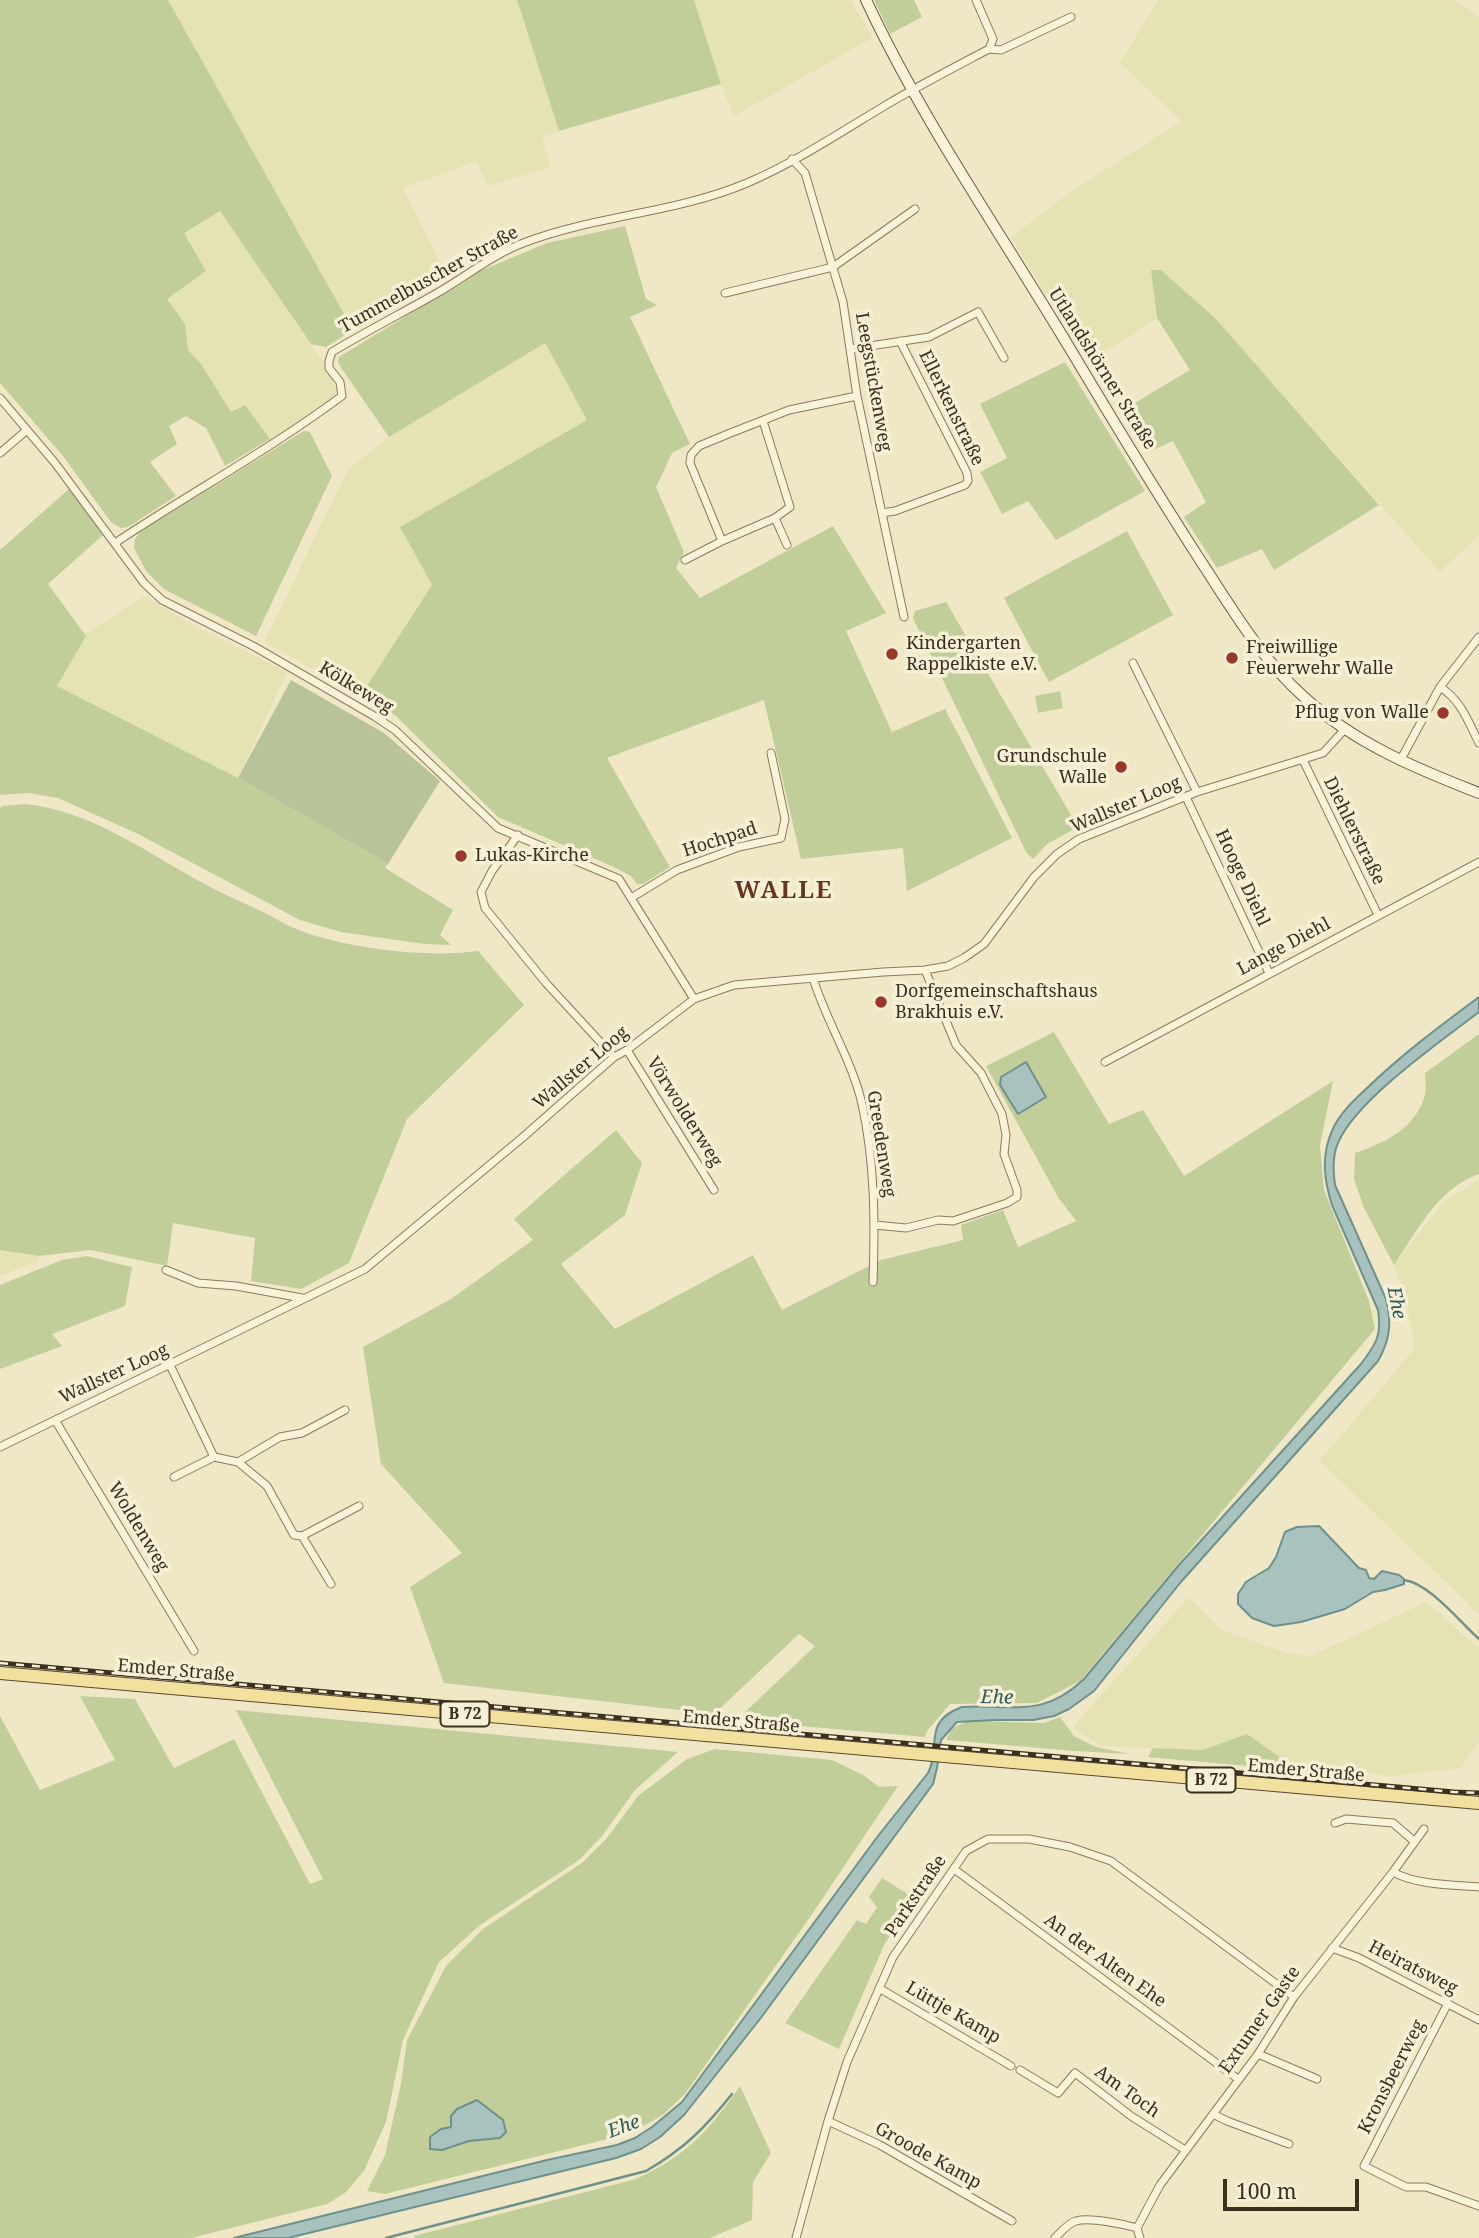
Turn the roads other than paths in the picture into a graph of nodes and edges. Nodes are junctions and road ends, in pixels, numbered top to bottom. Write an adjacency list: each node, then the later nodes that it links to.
1 (866, 0): 5 (street, Utlandshörner Straße)
2 (975, 0): 4 (street)
3 (1071, 17): 4 (street, Tummelbuscher Straße)
4 (989, 49): 5 (street, Tummelbuscher Straße)
5 (913, 90): 6 (street, Tummelbuscher Straße); 28 (street, Utlandshörner Straße)
6 (792, 159): 8 (street, Leegstückenweg); 21 (street, Tummelbuscher Straße)
7 (915, 209): 8 (street)
8 (833, 267): 9 (street); 11 (street, Leegstückenweg)
9 (725, 293)
10 (900, 341): 11 (street); 12 (street); 18 (street, Ellerkenstraße)
11 (850, 349): 13 (street, Leegstückenweg)
12 (1004, 358)
13 (857, 396): 15 (street); 18 (street, Leegstückenweg)
14 (0, 398): 16 (street, Kölkeweg)
15 (763, 421): 19 (street); 20 (street)
16 (27, 430): 17 (street); 21 (street, Kölkeweg)
17 (0, 453)
18 (882, 513): 24 (street, Leegstückenweg)
19 (775, 518): 20 (street); 22 (street)
20 (722, 541): 23 (street)
21 (114, 543): 36 (street, Kölkeweg)
22 (786, 545)
23 (685, 560)
24 (904, 617)
25 (1479, 637): 27 (street)
26 (1133, 663): 33 (street, Wallster Loog)
27 (1440, 687): 29 (street); 32 (street)
28 (1345, 729): 31 (street, Wallster Loog); 32 (street, Utlandshörner Straße)
29 (1479, 743)
30 (771, 753): 38 (street, Hochpad)
31 (1303, 761): 33 (street, Wallster Loog); 39 (street, Diehlerstraße)
32 (1400, 761): 34 (street, Utlandshörner Straße)
33 (1197, 792): 35 (street, Wallster Loog)
34 (1479, 793)
35 (1186, 797): 40 (street, Wallster Loog); 41 (street, Hooge Diehl)
36 (518, 835): 38 (street, Kölkeweg); 45 (street)
37 (1479, 862): 39 (street, Lange Diehl)
38 (631, 898): 43 (street, Kölkeweg)
39 (1378, 915): 41 (street, Lange Diehl)
40 (925, 970): 42 (street, Wallster Loog); 48 (street)
41 (1269, 974): 46 (street, Lange Diehl)
42 (813, 978): 43 (street, Wallster Loog); 48 (street, Greedenweg)
43 (694, 999): 44 (street, Wallster Loog)
44 (627, 1050): 45 (street, Wallster Loog); 47 (street, Vörwolderweg)
45 (614, 1057): 51 (street, Wallster Loog)
46 (1105, 1062)
47 (714, 1190)
48 (875, 1225): 50 (street, Greedenweg)
49 (166, 1270): 51 (street)
50 (873, 1282)
51 (303, 1298): 52 (street, Wallster Loog)
52 (170, 1365): 54 (street, Wallster Loog); 56 (street)
53 (345, 1410): 57 (street)
54 (55, 1420): 55 (street, Wallster Loog); 62 (street, Woldenweg)
55 (0, 1447)
56 (214, 1457): 57 (street); 58 (street)
57 (238, 1462): 60 (street)
58 (174, 1477)
59 (359, 1506): 60 (street)
60 (302, 1535): 61 (street)
61 (331, 1584)
62 (194, 1651)
63 (0, 1673): 64 (main road, Emder Straße / B 72)
64 (1479, 1803)
65 (1335, 1823): 67 (street)
66 (1424, 1829): 67 (street, Extumer Gaste)
67 (1415, 1842): 69 (street, Extumer Gaste)
68 (954, 1869): 72 (street, Parkstraße); 73 (street, Parkstraße); 79 (street, An der Alten Ehe)
69 (1393, 1872): 70 (street); 71 (street, Extumer Gaste)
70 (1479, 1887)
71 (1332, 1948): 73 (street, Extumer Gaste); 74 (street, Heiratsweg)
72 (879, 1988): 77 (street, Lüttje Kamp); 82 (street, Parkstraße)
73 (1294, 1997): 76 (street, Extumer Gaste)
74 (1448, 2003): 75 (street, Heiratsweg); 85 (street, Kronsbeerweg)
75 (1479, 2020)
76 (1258, 2054): 79 (street, Extumer Gaste); 80 (street)
77 (1011, 2066)
78 (1020, 2070): 84 (street, Am Toch)
79 (1238, 2079): 81 (street, Extumer Gaste)
80 (1317, 2079)
81 (1213, 2114): 83 (street); 84 (street, Extumer Gaste)
82 (828, 2121): 86 (street, Groode Kamp); 88 (street, Parkstraße)
83 (1289, 2144)
84 (1185, 2151): 87 (street, Extumer Gaste)
85 (1479, 2206)
86 (1012, 2221)
87 (1137, 2228): 89 (street); 90 (street)
88 (796, 2238)
89 (1055, 2238)
90 (1140, 2238)

